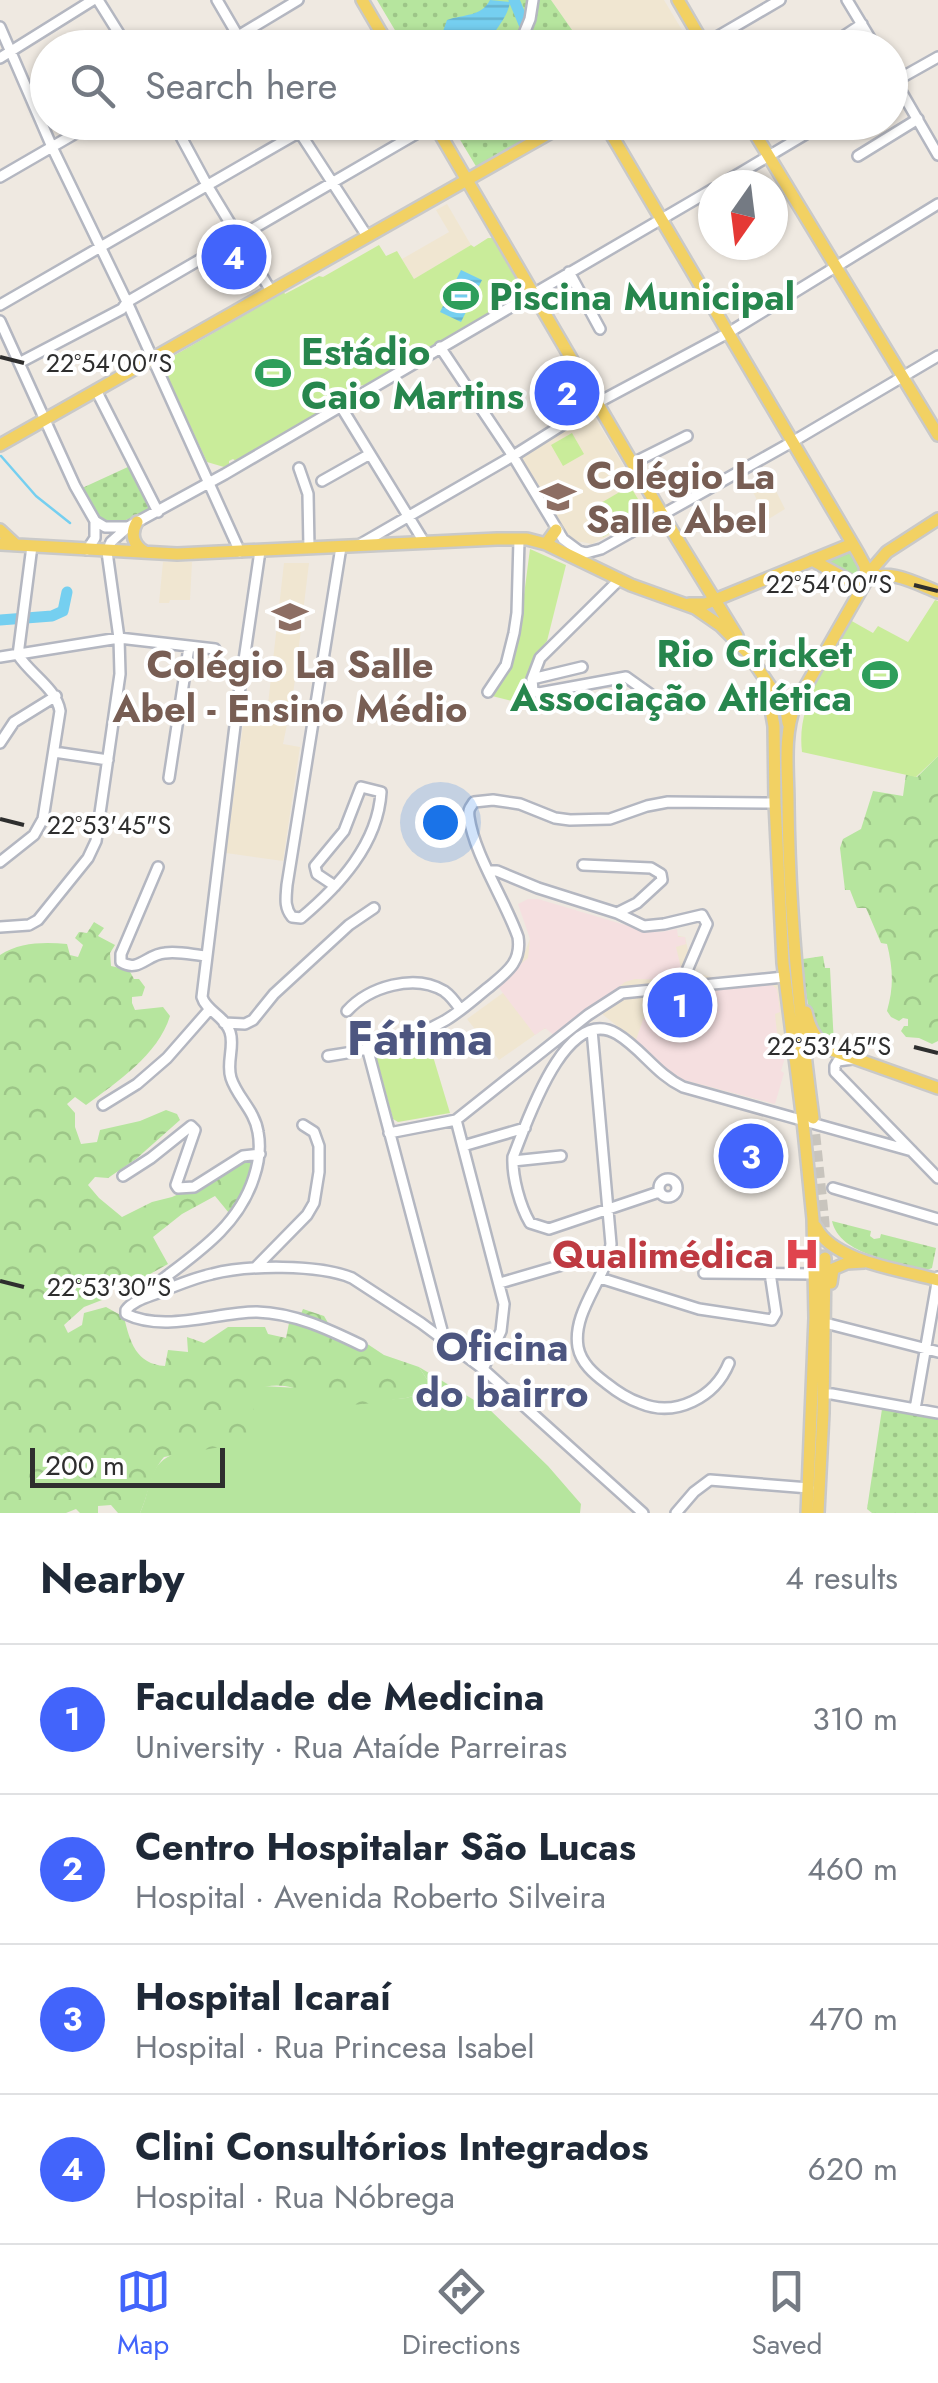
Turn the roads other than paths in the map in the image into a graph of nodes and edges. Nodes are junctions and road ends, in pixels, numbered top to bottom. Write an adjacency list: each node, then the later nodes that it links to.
1 (96, 0): 11 (street); 12 (street)
2 (217, 0): 13 (street)
3 (298, 0): 14 (street)
4 (362, 0): 15 (main road)
5 (534, 0): 16 (street)
6 (678, 0): 17 (main road)
7 (780, 0): 18 (street)
8 (847, 0): 9 (street)
9 (862, 24): 19 (street); 20 (street)
10 (0, 27): 22 (street)
11 (46, 30)
12 (116, 30)
13 (234, 30)
14 (246, 30)
15 (380, 30)
16 (526, 30)
17 (694, 30)
18 (729, 30)
19 (853, 30)
20 (866, 30)
21 (30, 40): 22 (street)
22 (11, 51): 24 (street); 26 (street)
23 (938, 57): 25 (street)
24 (0, 58)
25 (908, 71)
26 (30, 95)
27 (908, 104): 28 (street)
28 (918, 119): 29 (street); 30 (street)
29 (908, 125)
30 (933, 134): 44 (street)
31 (49, 140): 43 (street)
32 (64, 140): 43 (street)
33 (183, 140): 51 (street)
34 (276, 140): 51 (street)
35 (305, 140): 50 (street)
36 (404, 140): 50 (street)
37 (443, 140): 49 (main road)
38 (537, 140): 49 (main road)
39 (614, 140): 54 (main road)
40 (758, 140): 46 (main road)
41 (796, 140): 46 (street)
42 (884, 140): 45 (street)
43 (52, 147): 48 (street); 57 (street)
44 (938, 155)
45 (858, 156)
46 (768, 157): 47 (street); 58 (main road)
47 (746, 170)
48 (0, 177)
49 (466, 180): 56 (main road); 61 (main road)
50 (333, 182): 55 (street); 56 (street)
51 (207, 185): 55 (street); 57 (street)
52 (698, 198): 54 (street)
53 (938, 204): 58 (street)
54 (661, 220): 59 (street); 66 (main road)
55 (238, 236): 60 (street); 62 (street)
56 (366, 236): 60 (main road)
57 (101, 246): 62 (street); 63 (street)
58 (836, 269): 66 (street); 71 (main road)
59 (569, 272): 61 (street); 65 (street)
60 (271, 291): 69 (main road)
61 (532, 294): 67 (street); 73 (main road)
62 (127, 302): 69 (street); 70 (street)
63 (0, 305)
64 (0, 322): 70 (street)
65 (600, 329)
66 (728, 334): 73 (street); 78 (main road)
67 (440, 347): 74 (street); 81 (street)
68 (938, 356): 71 (street)
69 (152, 359): 72 (main road); 85 (street)
70 (18, 362): 75 (street)
71 (902, 376): 77 (main road); 78 (street)
72 (96, 390): 75 (main road); 86 (street)
73 (598, 403): 81 (street); 82 (main road)
74 (340, 406): 80 (street); 85 (street)
75 (45, 420): 79 (main road); 90 (street)
76 (687, 436): 82 (street)
77 (938, 436)
78 (792, 442): 87 (street); 99 (main road)
79 (0, 446)
80 (370, 454): 84 (street); 88 (street)
81 (513, 456): 88 (street); 93 (street)
82 (633, 463): 87 (main road)
83 (299, 468): 103 (street)
84 (322, 481)
85 (208, 483): 86 (street); 109 (street)
86 (158, 512): 91 (street)
87 (662, 514): 105 (street); 117 (main road)
88 (408, 516): 95 (street); 101 (street)
89 (938, 519): 104 (main road)
90 (95, 521): 91 (street); 106 (street)
91 (132, 525): 108 (street); 110 (main road)
92 (0, 530): 97 (main road)
93 (556, 530): 98 (main road); 105 (street)
94 (519, 540): 95 (main road); 98 (main road); 128 (street)
95 (424, 542): 101 (main road)
96 (0, 544): 97 (main road)
97 (15, 544): 100 (main road)
98 (546, 544): 112 (main road)
99 (852, 544): 111 (main road); 115 (main road)
100 (32, 546): 106 (main road); 123 (street)
101 (357, 546): 102 (main road)
102 (340, 547): 103 (main road); 144 (street)
103 (309, 548): 107 (main road)
104 (893, 548): 113 (main road); 115 (main road)
105 (601, 549): 112 (street)
106 (87, 550): 108 (main road)
107 (260, 551): 109 (main road); 149 (street)
108 (106, 552): 110 (main road); 119 (street)
109 (240, 552): 110 (main road)
110 (146, 553)
111 (812, 560): 115 (main road); 117 (main road)
112 (603, 572): 114 (main road)
113 (902, 578): 115 (main road); 116 (main road)
114 (619, 580): 118 (main road); 126 (street)
115 (864, 582): 131 (main road)
116 (938, 592)
117 (715, 600): 118 (main road); 122 (main road)
118 (686, 604): 122 (main road)
119 (119, 638): 120 (street); 123 (street); 134 (street)
120 (189, 646): 121 (street); 135 (street)
121 (215, 649)
122 (746, 652): 127 (main road)
123 (18, 655): 124 (street); 129 (street)
124 (0, 657)
125 (582, 668): 126 (street)
126 (532, 679): 130 (street)
127 (766, 683): 131 (main road); 136 (main road)
128 (488, 692)
129 (56, 696): 132 (street); 133 (street)
130 (668, 708)
131 (788, 723): 150 (main road)
132 (0, 744)
133 (54, 752): 134 (street); 139 (street)
134 (108, 760): 148 (street)
135 (169, 778)
136 (775, 803): 142 (street); 152 (main road)
137 (344, 831): 138 (street); 138 (street); 144 (street)
138 (368, 842): 144 (street)
139 (0, 862)
140 (583, 864): 147 (street)
141 (158, 867): 149 (street)
142 (488, 871): 143 (street); 145 (street)
143 (508, 876): 145 (street); 147 (street)
144 (336, 886)
145 (498, 890): 156 (street)
146 (374, 908): 158 (street)
147 (617, 913): 151 (street)
148 (0, 927)
149 (206, 956): 155 (street)
150 (796, 959): 162 (main road); 166 (main road)
151 (688, 970): 153 (street); 154 (street)
152 (784, 978): 153 (street); 166 (main road)
153 (700, 985): 154 (street)
154 (680, 987): 165 (street)
155 (210, 1008): 158 (street); 164 (street)
156 (460, 1009): 157 (street); 160 (street)
157 (347, 1011)
158 (224, 1023): 174 (street)
159 (592, 1030): 166 (street); 168 (street); 181 (street)
160 (368, 1050): 161 (street); 169 (street)
161 (328, 1056)
162 (855, 1058): 163 (main road); 170 (street)
163 (938, 1088)
164 (104, 1105)
165 (456, 1120): 169 (street); 172 (street)
166 (808, 1120): 171 (street); 182 (main road)
167 (303, 1125): 187 (street)
168 (525, 1128): 172 (street); 176 (street)
169 (389, 1133): 195 (street)
170 (896, 1134): 171 (street); 173 (street)
171 (890, 1145): 173 (street)
172 (463, 1146): 193 (street)
173 (912, 1151): 177 (street)
174 (260, 1154): 178 (street); 194 (street)
175 (561, 1156): 176 (street)
176 (513, 1161): 181 (street)
177 (936, 1175)
178 (122, 1176)
179 (833, 1188): 183 (street)
180 (658, 1192): 181 (street)
181 (610, 1209): 184 (street)
182 (813, 1219): 186 (main road); 190 (main road)
183 (938, 1219)
184 (610, 1251): 191 (street); 193 (street)
185 (824, 1258): 196 (main road)
186 (873, 1262): 192 (main road); 196 (main road)
187 (255, 1268): 194 (street); 197 (street)
188 (704, 1273): 189 (street)
189 (770, 1274): 190 (street); 191 (street)
190 (815, 1274): 204 (main road)
191 (600, 1278): 202 (street)
192 (938, 1279): 200 (street)
193 (500, 1282): 203 (street)
194 (134, 1302): 199 (street)
195 (438, 1312): 197 (street); 198 (street)
196 (825, 1318): 200 (street); 204 (main road)
197 (421, 1323): 198 (street)
198 (444, 1340): 203 (street)
199 (361, 1345)
200 (924, 1348): 201 (street); 205 (street)
201 (938, 1352)
202 (730, 1363)
203 (483, 1368): 209 (street)
204 (818, 1394): 205 (street); 207 (main road)
205 (914, 1409): 206 (street)
206 (938, 1413)
207 (821, 1442): 208 (main road); 212 (main road)
208 (808, 1488): 210 (street); 211 (main road)
209 (643, 1513)
210 (676, 1513)
211 (807, 1513)
212 (818, 1513)

